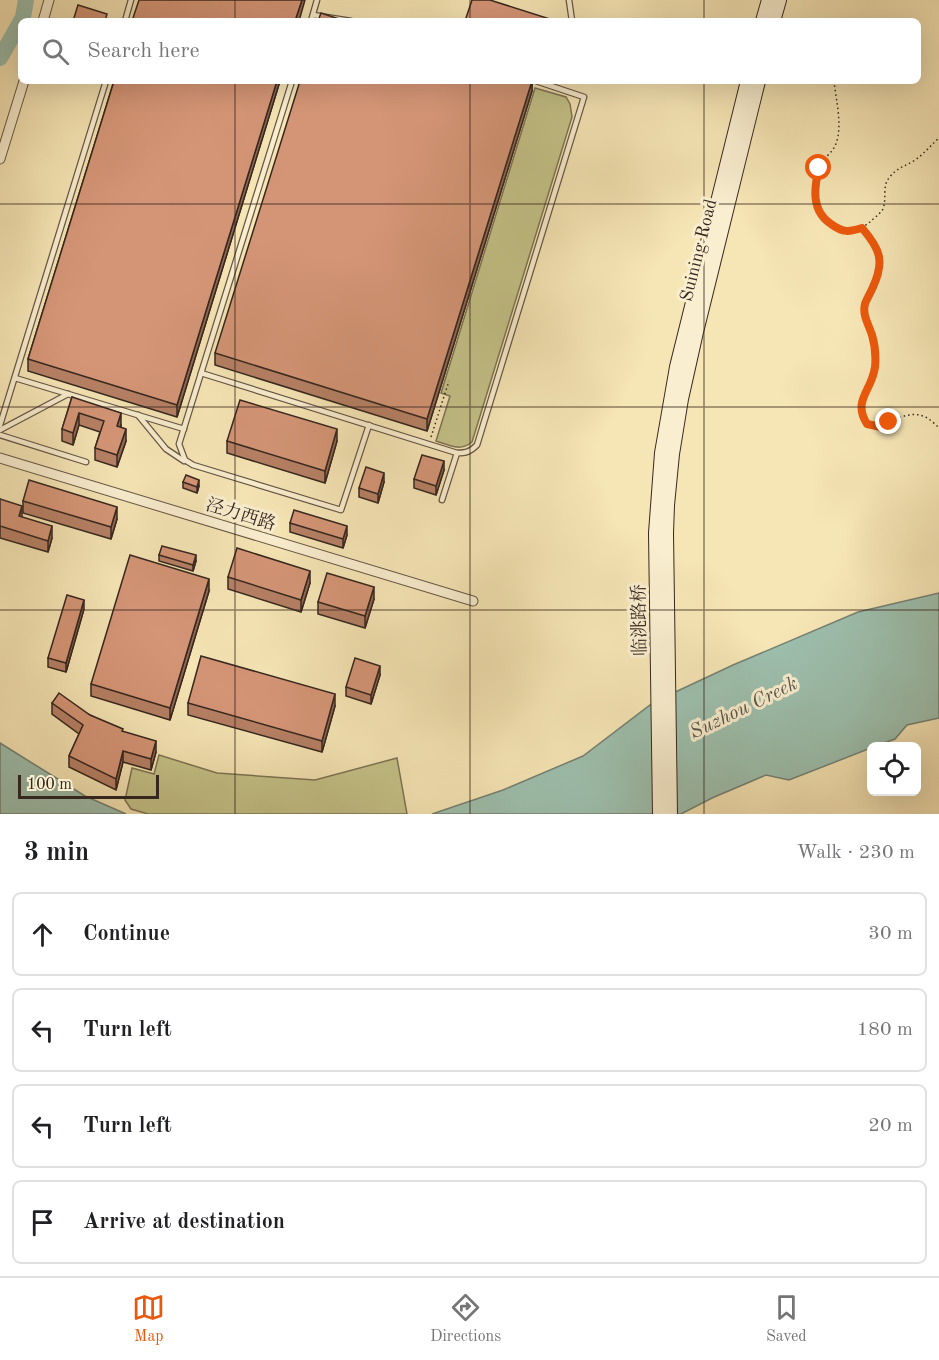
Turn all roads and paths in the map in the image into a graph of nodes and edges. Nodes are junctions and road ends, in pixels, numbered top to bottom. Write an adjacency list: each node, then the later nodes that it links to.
1 (49, 0): 7 (street)
2 (131, 0): 8 (lane)
3 (317, 0): 9 (lane)
4 (569, 0): 10 (lane)
5 (769, 0): 11 (main road)
6 (779, 0): 12 (main road)
7 (44, 18)
8 (126, 18)
9 (312, 18)
10 (572, 18)
11 (764, 18)
12 (774, 18)
13 (23, 84): 21 (street)
14 (105, 84): 24 (lane)
15 (291, 84): 23 (lane)
16 (552, 84): 35 (lane)
17 (747, 84): 30 (main road, Suining Road)
18 (757, 84): 30 (main road, Suining Road)
19 (834, 84): 22 (path)
20 (939, 138): 22 (path)
21 (0, 159)
22 (862, 228): 31 (path)
23 (201, 373): 28 (lane); 32 (lane)
24 (15, 378): 26 (lane); 29 (lane)
25 (449, 381): 34 (path)
26 (68, 394): 27 (lane); 29 (lane)
27 (138, 415): 32 (lane); 38 (lane)
28 (369, 425): 34 (lane); 38 (lane)
29 (0, 427)
30 (671, 427): 41 (main road, 临洮路桥); 42 (main road, 临洮路桥)
31 (939, 428)
32 (184, 429): 38 (lane)
33 (0, 435): 37 (lane)
34 (428, 444): 35 (lane)
35 (457, 453): 39 (lane)
36 (0, 458): 40 (street, 泾力西路)
37 (86, 462)
38 (193, 465)
39 (442, 501)
40 (473, 601)
41 (660, 814)
42 (670, 814)

